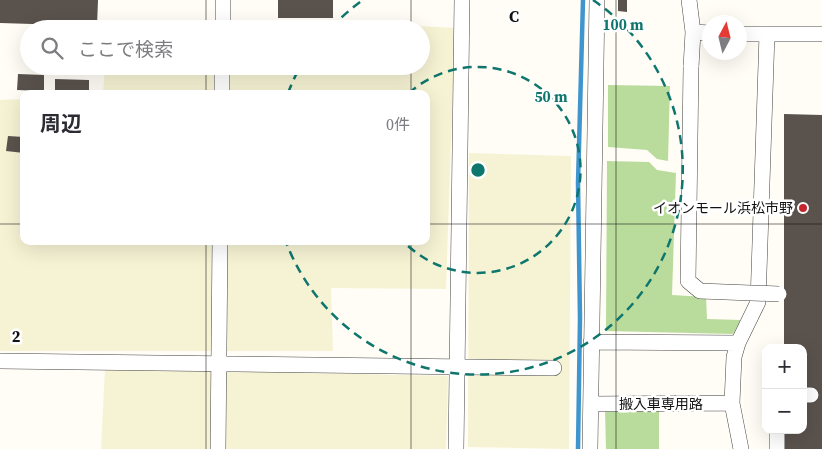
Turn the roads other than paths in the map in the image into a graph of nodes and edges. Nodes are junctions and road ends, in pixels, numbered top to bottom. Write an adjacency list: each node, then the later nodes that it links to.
1 (223, 0): 5 (street)
2 (462, 0): 19 (street)
3 (596, 0): 15 (street)
4 (689, 0): 6 (street)
5 (223, 20)
6 (693, 32): 7 (street); 14 (street, bridge)
7 (702, 33)
8 (747, 34): 9 (street)
9 (767, 34): 10 (street); 16 (street)
10 (822, 34)
11 (222, 75): 12 (street)
12 (222, 90)
13 (220, 245): 18 (street)
14 (779, 294)
15 (591, 342): 16 (street); 22 (street)
16 (738, 343): 21 (street)
17 (0, 361): 18 (street)
18 (218, 362): 19 (street); 24 (street)
19 (457, 368): 20 (street); 25 (street)
20 (554, 368)
21 (732, 403): 22 (street, 搬入車専用路); 27 (street)
22 (590, 404): 26 (street)
23 (777, 434): 28 (street)
24 (218, 449)
25 (456, 449)
26 (590, 449)
27 (741, 449)
28 (777, 449)

